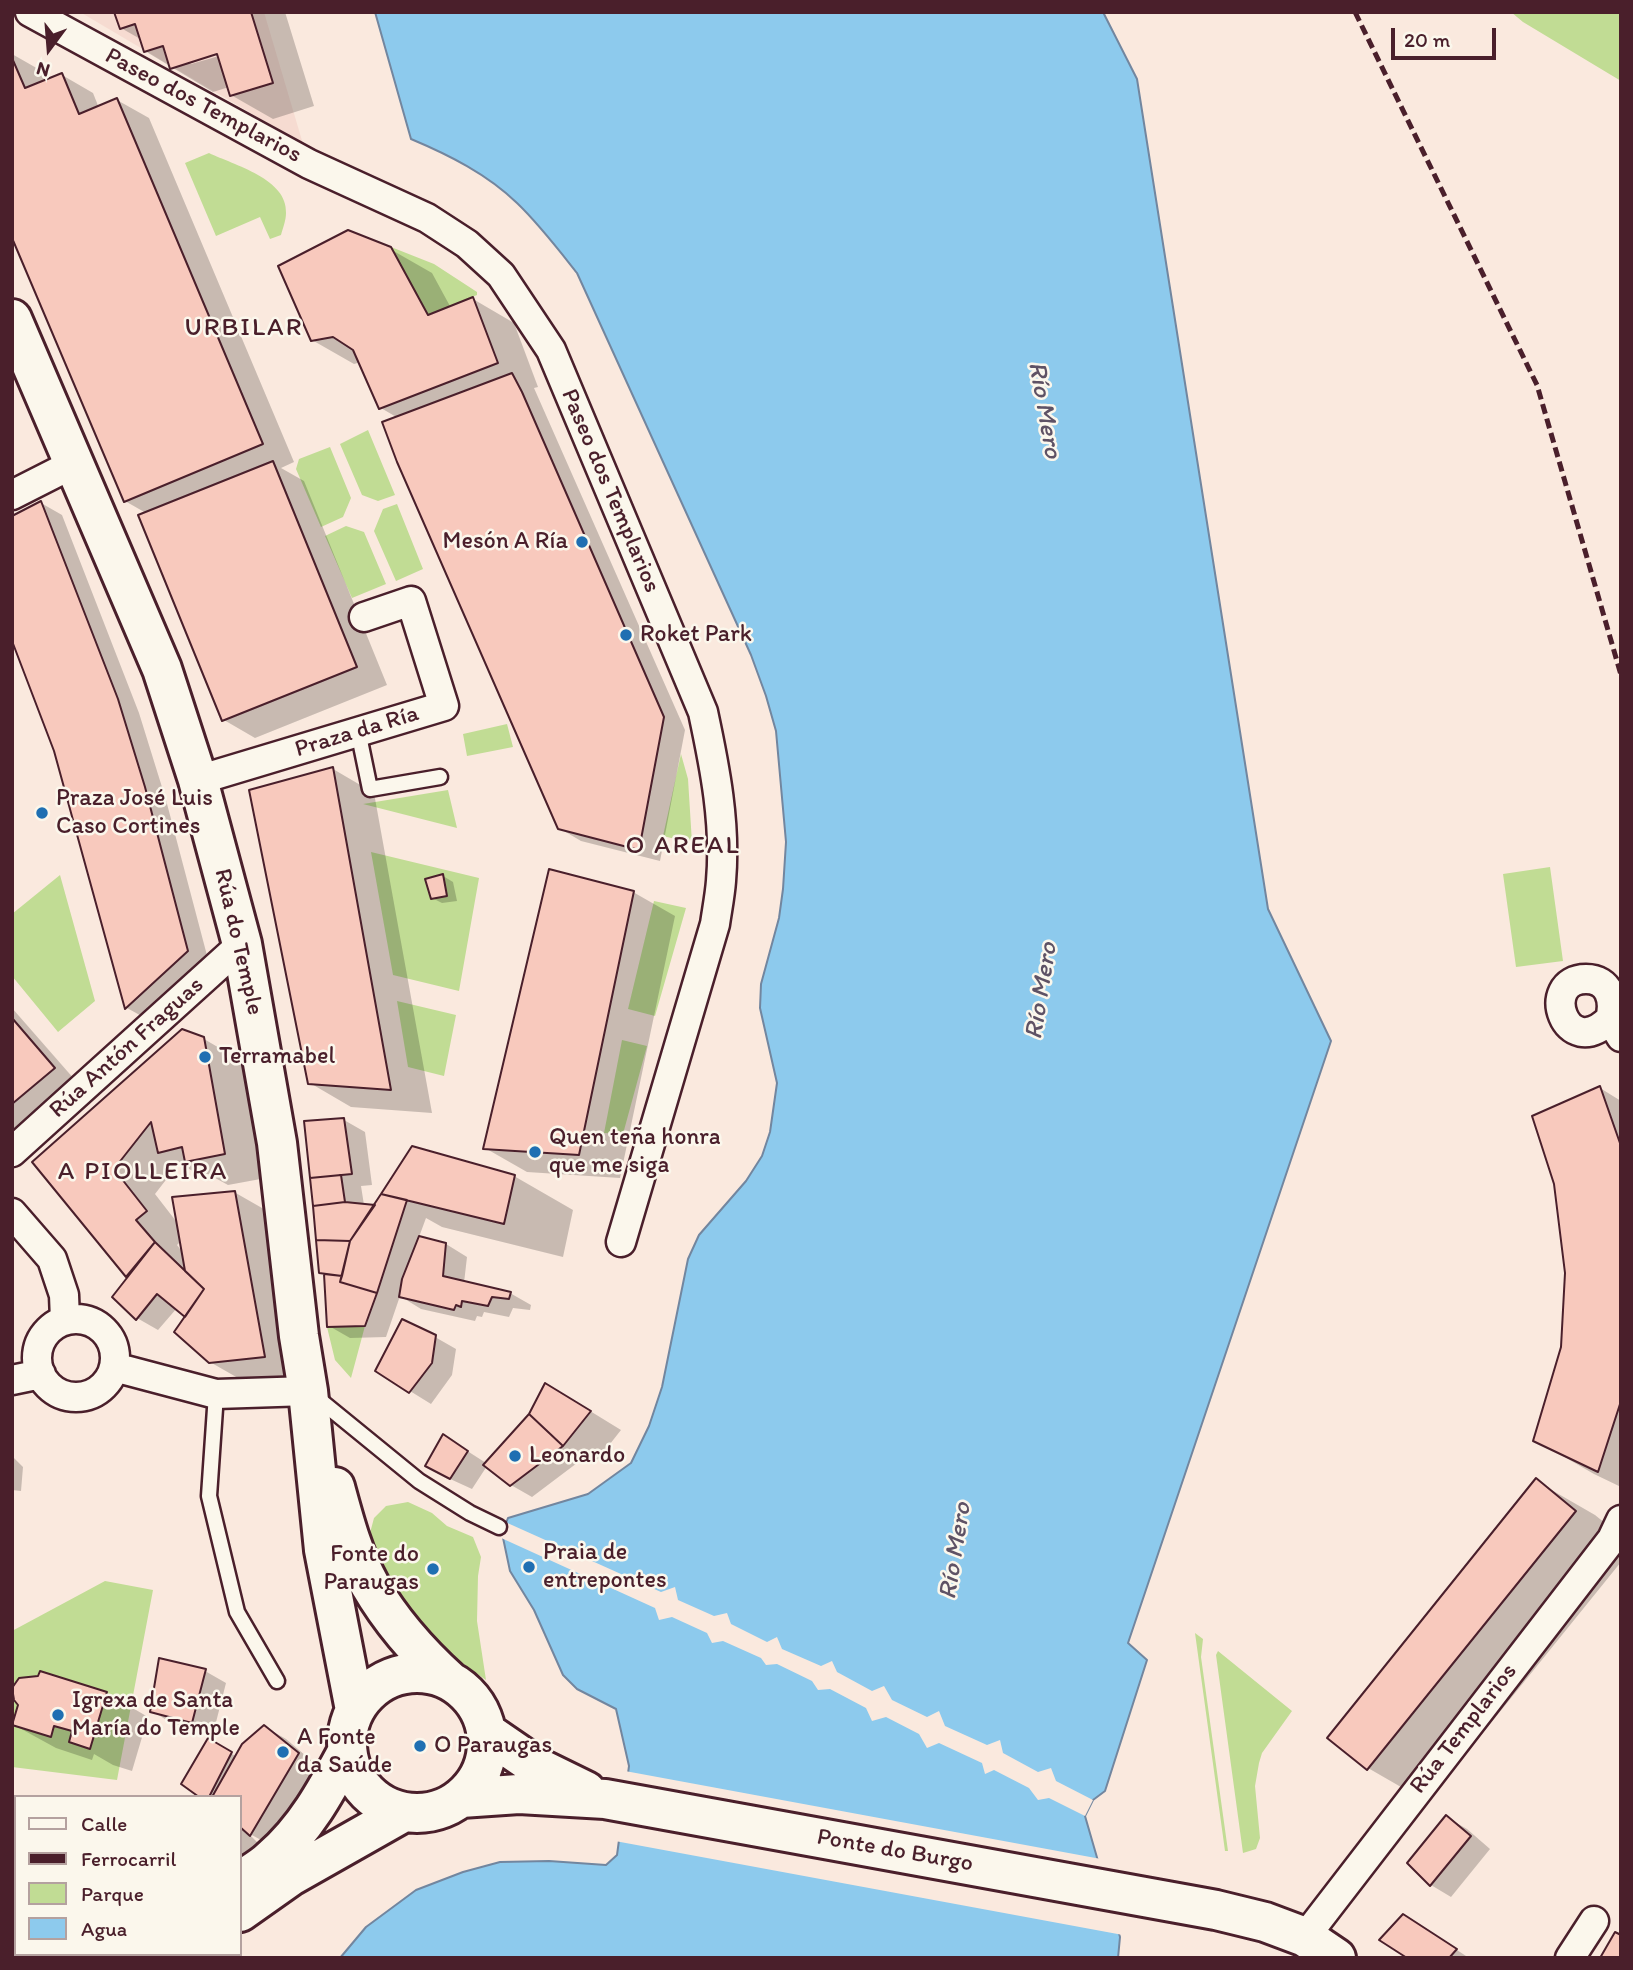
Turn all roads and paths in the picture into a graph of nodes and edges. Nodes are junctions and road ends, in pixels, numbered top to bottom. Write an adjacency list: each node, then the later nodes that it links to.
1 (30, 12): 12 (street, Paseo dos Templarios)
2 (12, 319): 3 (main road, Rúa do Temple)
3 (75, 463): 4 (street); 8 (main road, Rúa do Temple)
4 (12, 495)
5 (364, 617): 6 (street, Praza da Ría)
6 (358, 731): 7 (lane); 8 (street, Praza da Ría)
7 (440, 777)
8 (198, 780): 9 (main road, Rúa do Temple)
9 (242, 943): 10 (street, Rúa Antón Fraguas); 17 (main road, Rúa do Temple)
10 (12, 1152)
11 (12, 1213): 13 (street)
12 (621, 1241)
13 (65, 1320): 14 (street); 15 (street)
14 (114, 1367): 15 (street); 18 (street)
15 (41, 1374): 16 (street)
16 (12, 1380)
17 (308, 1391): 18 (street); 20 (lane); 22 (main road, Rúa do Temple); 23 (main road, Rúa do Temple)
18 (216, 1394): 21 (lane)
19 (1621, 1520): 32 (street, Rúa Templarios)
20 (499, 1527)
21 (277, 1681)
22 (450, 1681): 23 (main road); 24 (main road)
23 (355, 1710): 25 (main road)
24 (486, 1732): 26 (main road); 27 (main road, Ponte do Burgo)
25 (347, 1752): 28 (main road); 29 (main road)
26 (461, 1798): 27 (main road, Ponte do Burgo); 28 (main road)
27 (604, 1799): 32 (main road, Ponte do Burgo)
28 (404, 1812): 30 (main road)
29 (242, 1880)
30 (242, 1911)
31 (1594, 1921): 34 (street)
32 (1293, 1948): 33 (main road, Ponte do Burgo)
33 (1336, 1958)
34 (1570, 1958)

